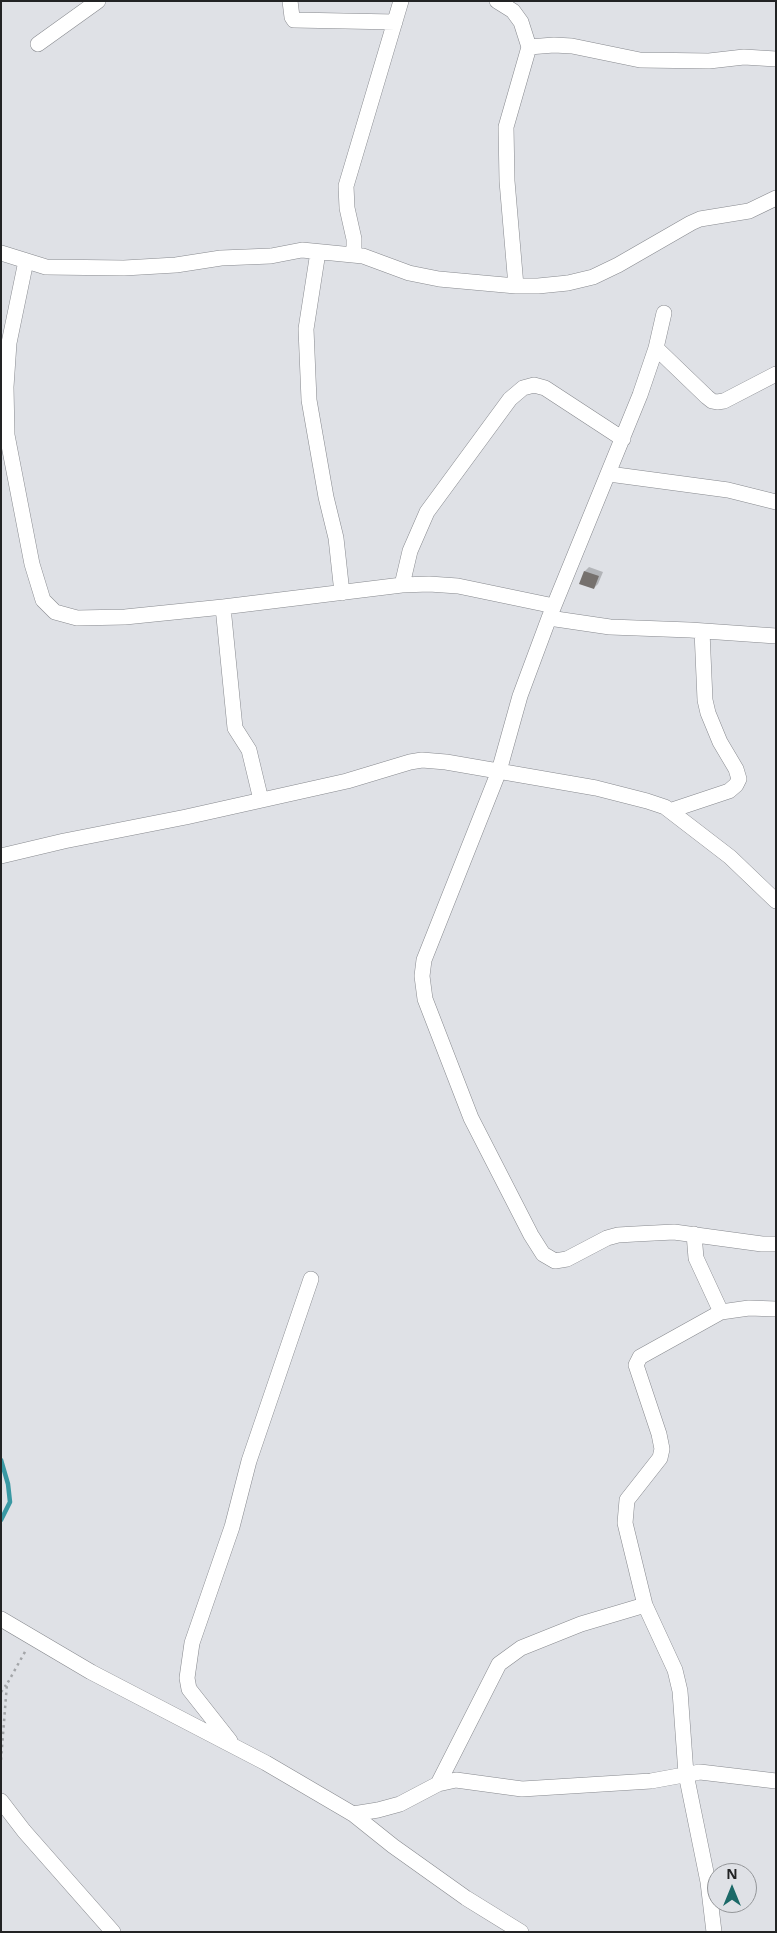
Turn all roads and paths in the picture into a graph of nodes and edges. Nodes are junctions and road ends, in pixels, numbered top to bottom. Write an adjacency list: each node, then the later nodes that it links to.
1 (98, 1): 6 (street)
2 (290, 1): 5 (street)
3 (401, 1): 5 (street)
4 (497, 1): 7 (street)
5 (396, 22): 12 (street)
6 (38, 44)
7 (529, 47): 8 (street); 14 (street)
8 (776, 59)
9 (776, 198): 14 (street)
10 (318, 252): 12 (street); 13 (street); 22 (street)
11 (1, 253): 13 (street)
12 (354, 254): 14 (street)
13 (26, 261): 23 (street)
14 (516, 286)
15 (664, 313): 16 (street)
16 (656, 348): 17 (street); 18 (street)
17 (776, 374)
18 (623, 439): 19 (street); 21 (street)
19 (609, 474): 20 (street); 24 (street)
20 (776, 502)
21 (402, 585): 22 (street); 24 (street)
22 (342, 593): 23 (street)
23 (223, 607): 28 (street)
24 (552, 612): 25 (street); 27 (street)
25 (702, 631): 26 (street); 29 (street)
26 (776, 636)
27 (499, 771): 28 (street); 29 (street); 32 (street)
28 (261, 800): 30 (street)
29 (672, 810): 31 (street)
30 (1, 856)
31 (776, 901)
32 (694, 1234): 33 (street); 36 (street)
33 (776, 1244)
34 (311, 1279): 42 (street)
35 (776, 1309): 36 (street)
36 (721, 1312): 37 (street)
37 (645, 1605): 44 (street); 46 (street)
38 (1, 1619): 39 (street)
39 (33, 1638): 40 (path); 42 (street)
40 (7, 1684): 41 (path); 43 (path)
41 (1, 1692)
42 (234, 1746): 48 (street)
43 (1, 1760)
44 (686, 1774): 45 (street); 46 (street); 51 (street)
45 (776, 1781)
46 (438, 1784): 48 (street)
47 (1, 1801): 49 (street)
48 (353, 1814): 50 (street)
49 (113, 1932)
50 (521, 1932)
51 (714, 1932)

